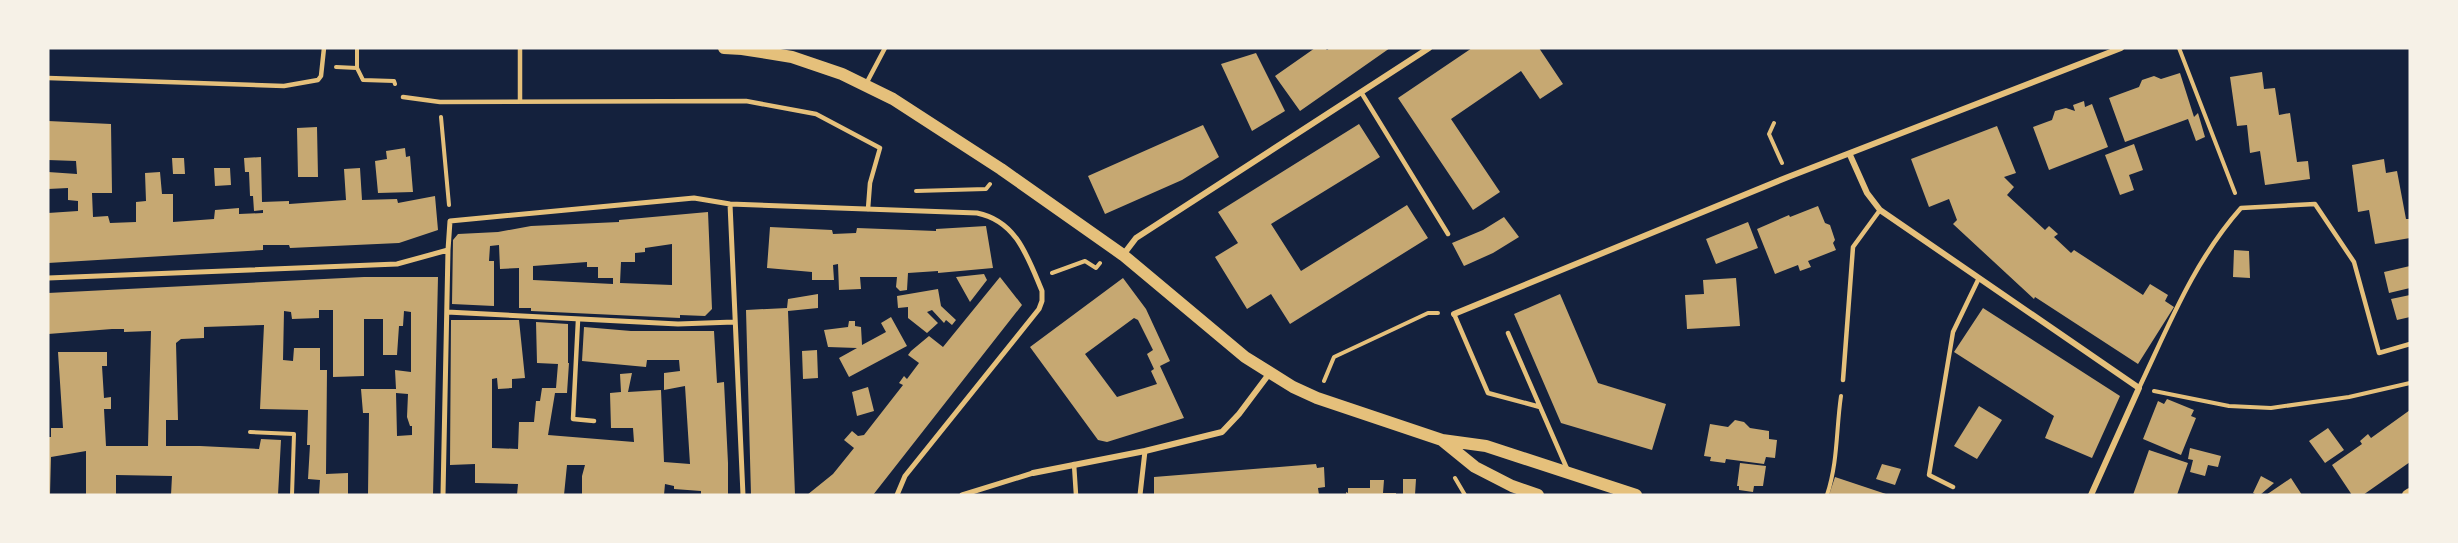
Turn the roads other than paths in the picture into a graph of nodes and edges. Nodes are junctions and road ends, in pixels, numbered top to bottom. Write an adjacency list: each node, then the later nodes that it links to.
1 (324, 48): 7 (lane)
2 (520, 48): 11 (lane)
3 (724, 48): 8 (main road)
4 (885, 48): 8 (lane)
5 (1430, 48): 9 (street)
6 (2121, 48): 12 (street)
7 (48, 78)
8 (866, 84): 18 (main road)
9 (1361, 92): 16 (lane); 18 (street)
10 (403, 98): 11 (lane)
11 (520, 101): 14 (lane)
12 (1850, 155): 15 (street); 22 (street)
13 (730, 204): 14 (street); 17 (street); 24 (street)
14 (868, 209): 40 (street)
15 (1880, 210): 20 (street); 28 (lane)
16 (1448, 234)
17 (448, 250): 19 (street); 21 (street)
18 (1123, 255): 27 (main road)
19 (48, 278)
20 (1979, 278): 29 (street); 37 (lane)
21 (447, 312): 23 (street); 38 (street)
22 (1454, 314): 30 (lane)
23 (578, 320): 24 (street); 31 (lane)
24 (734, 322): 39 (street)
25 (1508, 333): 30 (lane)
26 (2410, 344): 29 (lane)
27 (1269, 374): 32 (main road); 33 (street)
28 (1844, 380)
29 (2139, 388): 46 (street)
30 (1540, 407): 36 (lane)
31 (594, 421)
32 (1442, 440): 36 (main road); 44 (main road)
33 (1145, 451): 34 (street); 43 (street)
34 (1074, 464): 35 (street); 42 (lane)
35 (1033, 473): 41 (street)
36 (1568, 473): 45 (main road)
37 (1953, 487)
38 (443, 495)
39 (743, 495)
40 (897, 495)
41 (962, 495)
42 (1076, 495)
43 (1140, 495)
44 (1538, 495)
45 (1636, 495)
46 (2091, 495)

